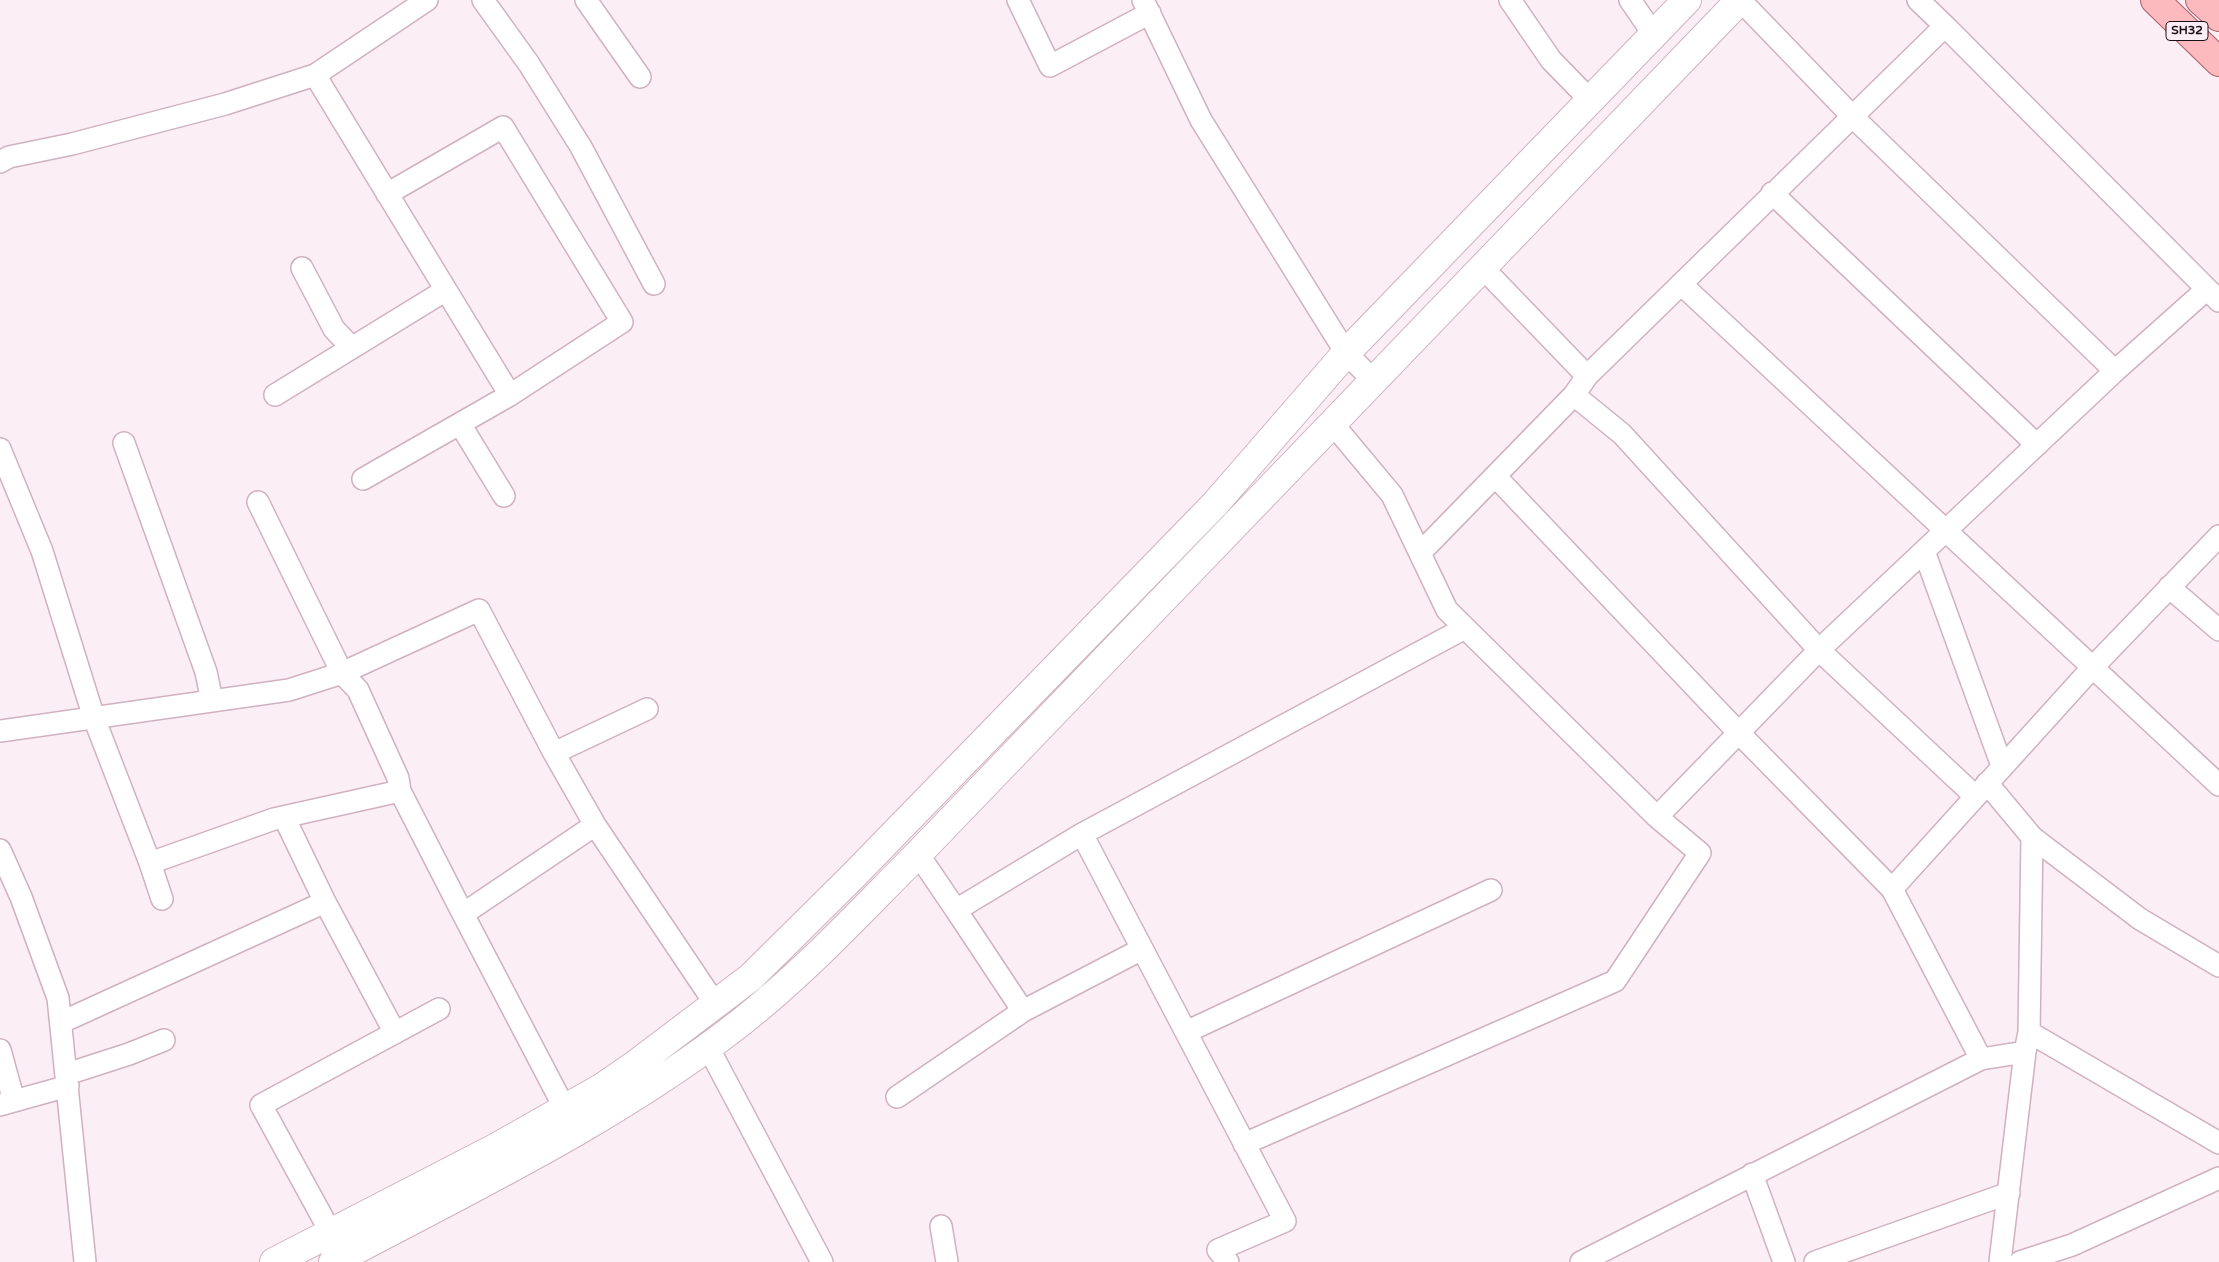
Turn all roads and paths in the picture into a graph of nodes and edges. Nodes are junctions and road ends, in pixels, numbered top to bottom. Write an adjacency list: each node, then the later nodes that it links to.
1 (427, 0): 13 (street)
2 (483, 0): 27 (street)
3 (586, 0): 19 (street)
4 (1018, 0): 12 (street)
5 (1510, 0): 20 (street)
6 (1630, 0): 16 (street)
7 (1687, 0): 16 (street)
8 (1740, 0): 21 (street); 25 (street)
9 (1918, 0): 15 (street)
10 (2155, 0): 17 (main road, SH32)
11 (2200, 0): 14 (main road)
12 (1146, 6): 32 (street)
13 (403, 7): 18 (street)
14 (2219, 17)
15 (1945, 26): 21 (street); 30 (street)
16 (1654, 34): 20 (street)
17 (2215, 51)
18 (316, 75): 22 (street); 24 (street)
19 (640, 77)
20 (1590, 100): 32 (street)
21 (1853, 116): 23 (street); 33 (street)
22 (0, 162)
23 (1772, 193): 28 (street); 42 (street)
24 (387, 194): 29 (street); 37 (street)
25 (1482, 267): 34 (street); 35 (street)
26 (302, 268): 31 (street)
27 (654, 284)
28 (1681, 284): 34 (street); 48 (street)
29 (446, 290): 31 (street); 37 (street)
30 (2213, 295): 33 (street)
31 (352, 348): 36 (street)
32 (1346, 353): 35 (street); 84 (street)
33 (2116, 371): 42 (street)
34 (1587, 376): 38 (street)
35 (1373, 380): 39 (street)
36 (275, 395)
37 (510, 395): 40 (street)
38 (1574, 395): 44 (street); 55 (street)
39 (1332, 423): 51 (street); 74 (street)
40 (460, 424): 45 (street); 46 (street)
41 (124, 443): 58 (street)
42 (2037, 445): 48 (street)
43 (0, 450): 60 (street)
44 (1495, 476): 51 (street); 62 (street)
45 (363, 479)
46 (504, 496)
47 (258, 502): 57 (street)
48 (1946, 532): 50 (street); 56 (street)
49 (2219, 536): 52 (street)
50 (1924, 551): 55 (street); 64 (street)
51 (1420, 553): 53 (street)
52 (2169, 587): 54 (street); 56 (street)
53 (1464, 628): 69 (street); 71 (street)
54 (2219, 630)
55 (1819, 650): 62 (street); 66 (street)
56 (2092, 668): 64 (street); 65 (street)
57 (342, 673): 58 (street); 63 (street); 67 (street)
58 (212, 701): 60 (street)
59 (647, 709): 63 (street)
60 (94, 718): 61 (street); 75 (street)
61 (0, 731)
62 (1738, 732): 69 (street); 76 (street)
63 (554, 753): 70 (street)
64 (2002, 766): 66 (street)
65 (2219, 785)
66 (1981, 789): 72 (street); 76 (street)
67 (400, 791): 68 (street); 81 (street)
68 (284, 817): 75 (street); 79 (street)
69 (1657, 817): 100 (street)
70 (595, 825): 81 (street); 84 (street)
71 (1082, 834): 80 (street); 82 (street)
72 (2032, 837): 83 (street); 91 (street)
73 (0, 850): 87 (street)
74 (918, 854): 80 (street); 92 (street)
75 (150, 863): 78 (street)
76 (1892, 889): 94 (street)
77 (1491, 890): 88 (street)
78 (162, 899)
79 (325, 902): 87 (street); 89 (street)
80 (956, 910): 86 (street)
81 (463, 914): 98 (street)
82 (1142, 949): 86 (street); 88 (street)
83 (2219, 966)
84 (716, 1005): 98 (street)
85 (439, 1009): 89 (street)
86 (1023, 1011): 96 (street)
87 (62, 1022): 95 (street)
88 (1186, 1032): 100 (street)
89 (395, 1033): 105 (street)
90 (164, 1040): 95 (street)
91 (2027, 1042): 94 (street); 99 (street); 103 (street)
92 (708, 1047): 109 (street); 110 (street)
93 (0, 1050): 97 (street)
94 (1980, 1060): 101 (street)
95 (67, 1080): 97 (street); 107 (street)
96 (897, 1097)
97 (7, 1102)
98 (565, 1108): 105 (street)
99 (2219, 1142)
100 (1244, 1144): 112 (street)
101 (1752, 1174): 113 (street); 114 (street)
102 (2219, 1178): 106 (street)
103 (2009, 1193): 115 (street); 116 (street)
104 (941, 1226): 111 (street)
105 (331, 1233): 108 (street)
106 (2076, 1254): 117 (street)
107 (85, 1262)
108 (274, 1262)
109 (333, 1262)
110 (822, 1262)
111 (948, 1262)
112 (1228, 1262)
113 (1581, 1262)
114 (1784, 1262)
115 (1815, 1262)
116 (2000, 1262)
117 (2020, 1262)

